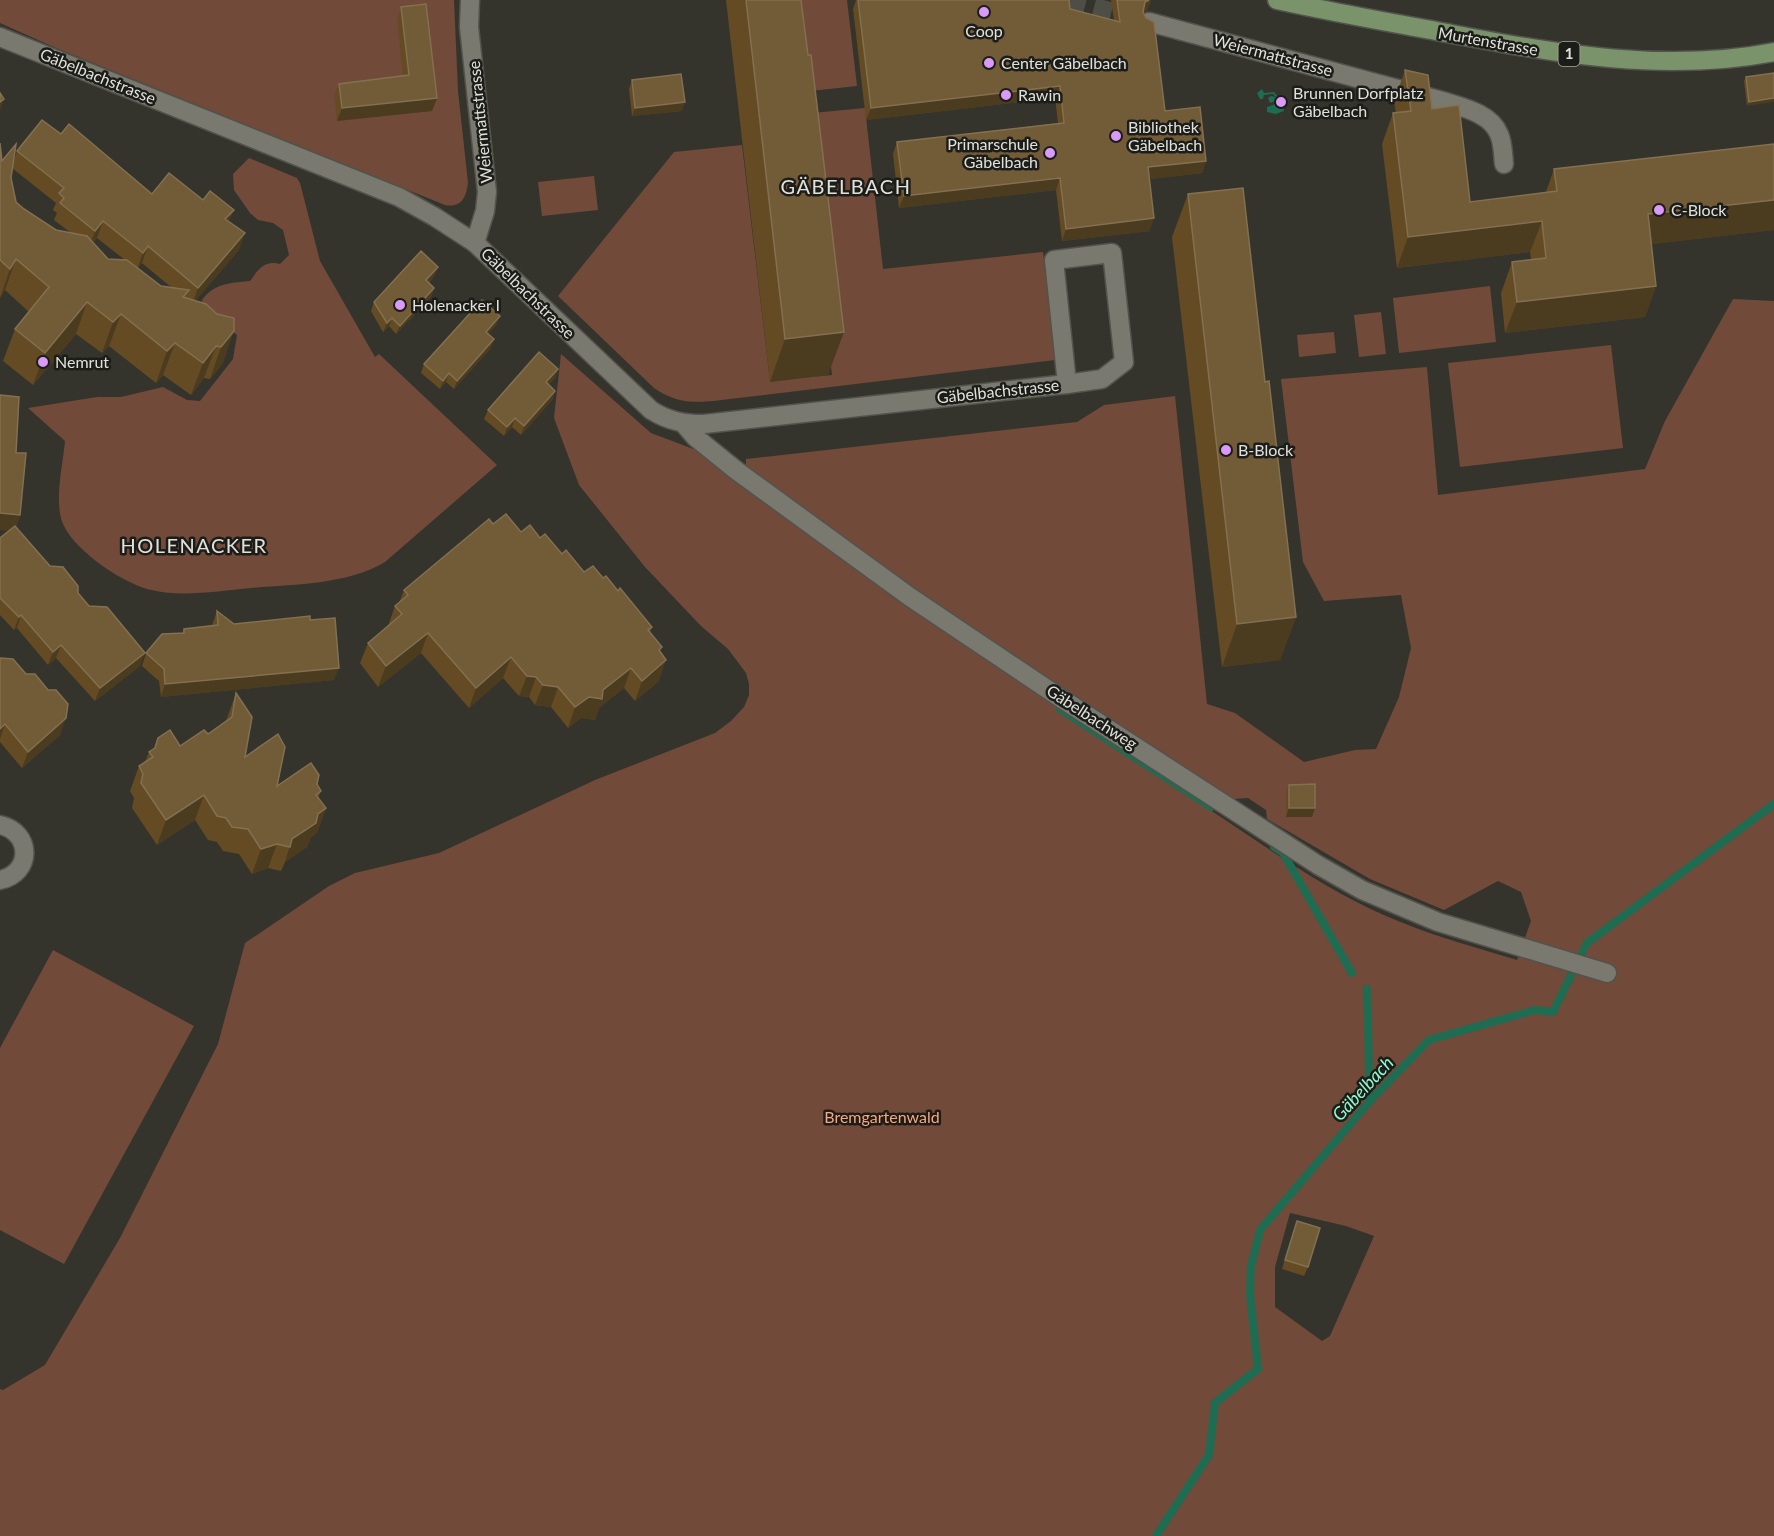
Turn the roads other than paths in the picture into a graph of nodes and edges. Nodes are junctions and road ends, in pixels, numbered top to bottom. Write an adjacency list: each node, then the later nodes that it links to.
1 (470, 0): 7 (street, Weiermattstrasse)
2 (1277, 0): 5 (main road, Murtenstrasse / 1)
3 (1149, 21): 6 (street, Weiermattstrasse)
4 (0, 36): 7 (street, Gäbelbachstrasse)
5 (1774, 52)
6 (1504, 164)
7 (475, 243): 9 (street, Gäbelbachstrasse)
8 (1067, 384): 8 (street, Gäbelbachstrasse); 9 (street, Gäbelbachstrasse)
9 (683, 423): 12 (street, Gäbelbachweg)
10 (0, 825): 11 (street)
11 (0, 880)
12 (1607, 973)

